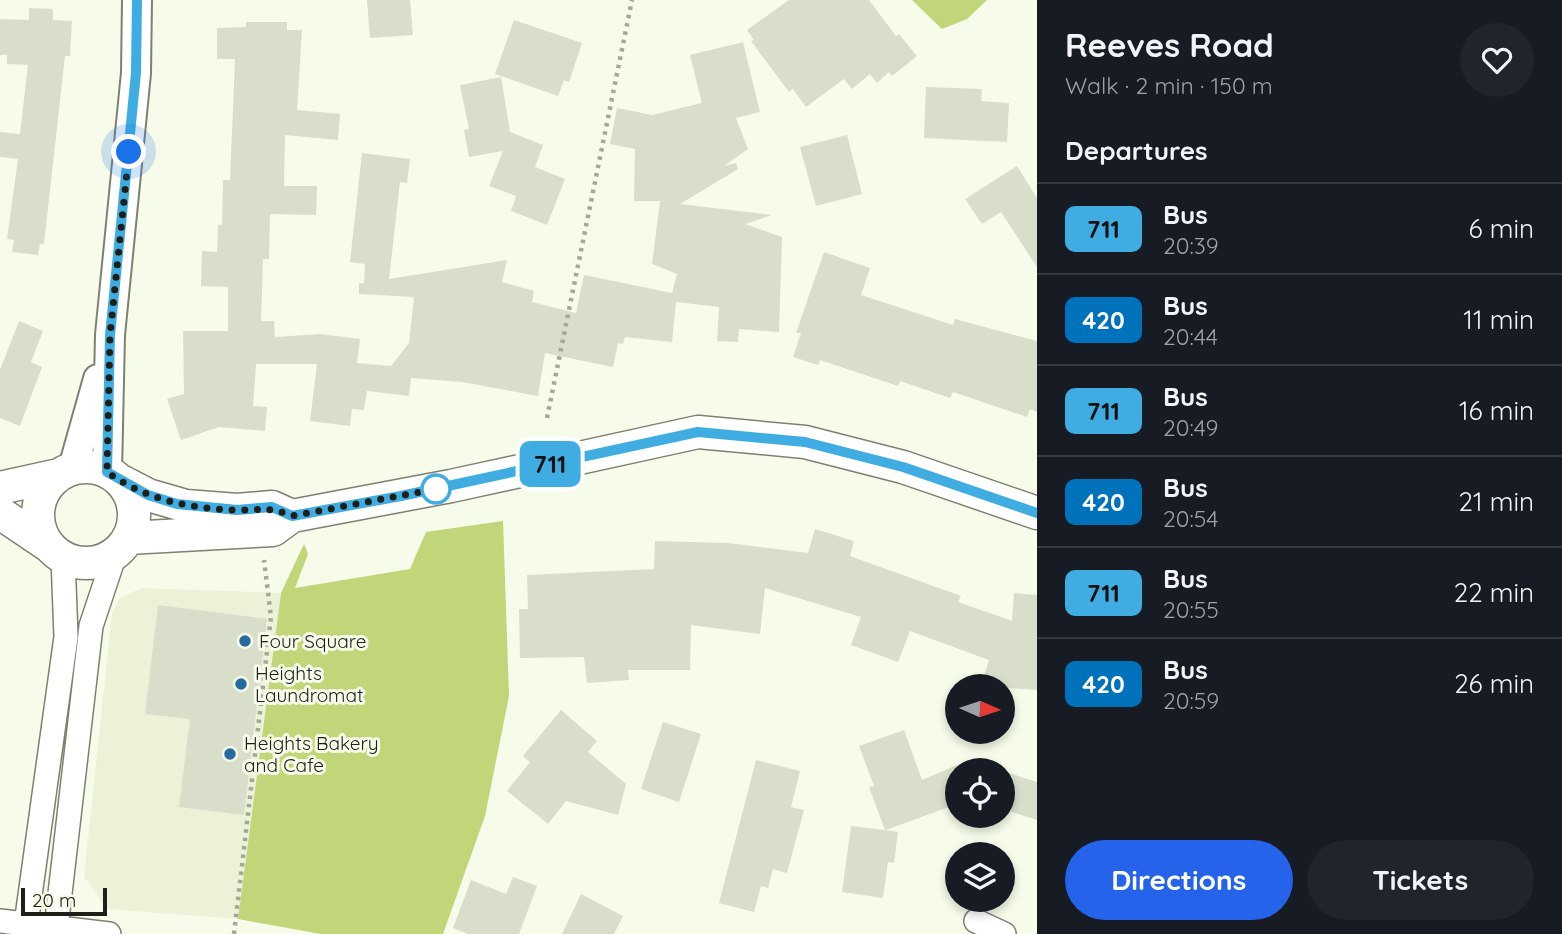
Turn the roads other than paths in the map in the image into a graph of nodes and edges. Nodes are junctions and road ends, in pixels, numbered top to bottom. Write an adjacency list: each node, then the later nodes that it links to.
1 (137, 0): 2 (street)
2 (110, 335): 3 (street); 4 (street)
3 (66, 472): 4 (main road); 5 (main road); 10 (main road)
4 (114, 476): 8 (main road); 9 (main road)
5 (0, 488)
6 (0, 513): 10 (main road)
7 (1037, 513): 8 (main road)
8 (292, 516): 9 (main road)
9 (122, 546): 10 (main road); 14 (street)
10 (56, 552): 13 (street)
11 (0, 921): 13 (street)
12 (976, 921): 16 (street)
13 (26, 924): 14 (street)
14 (56, 928): 15 (street)
15 (109, 934)
16 (1004, 934)

